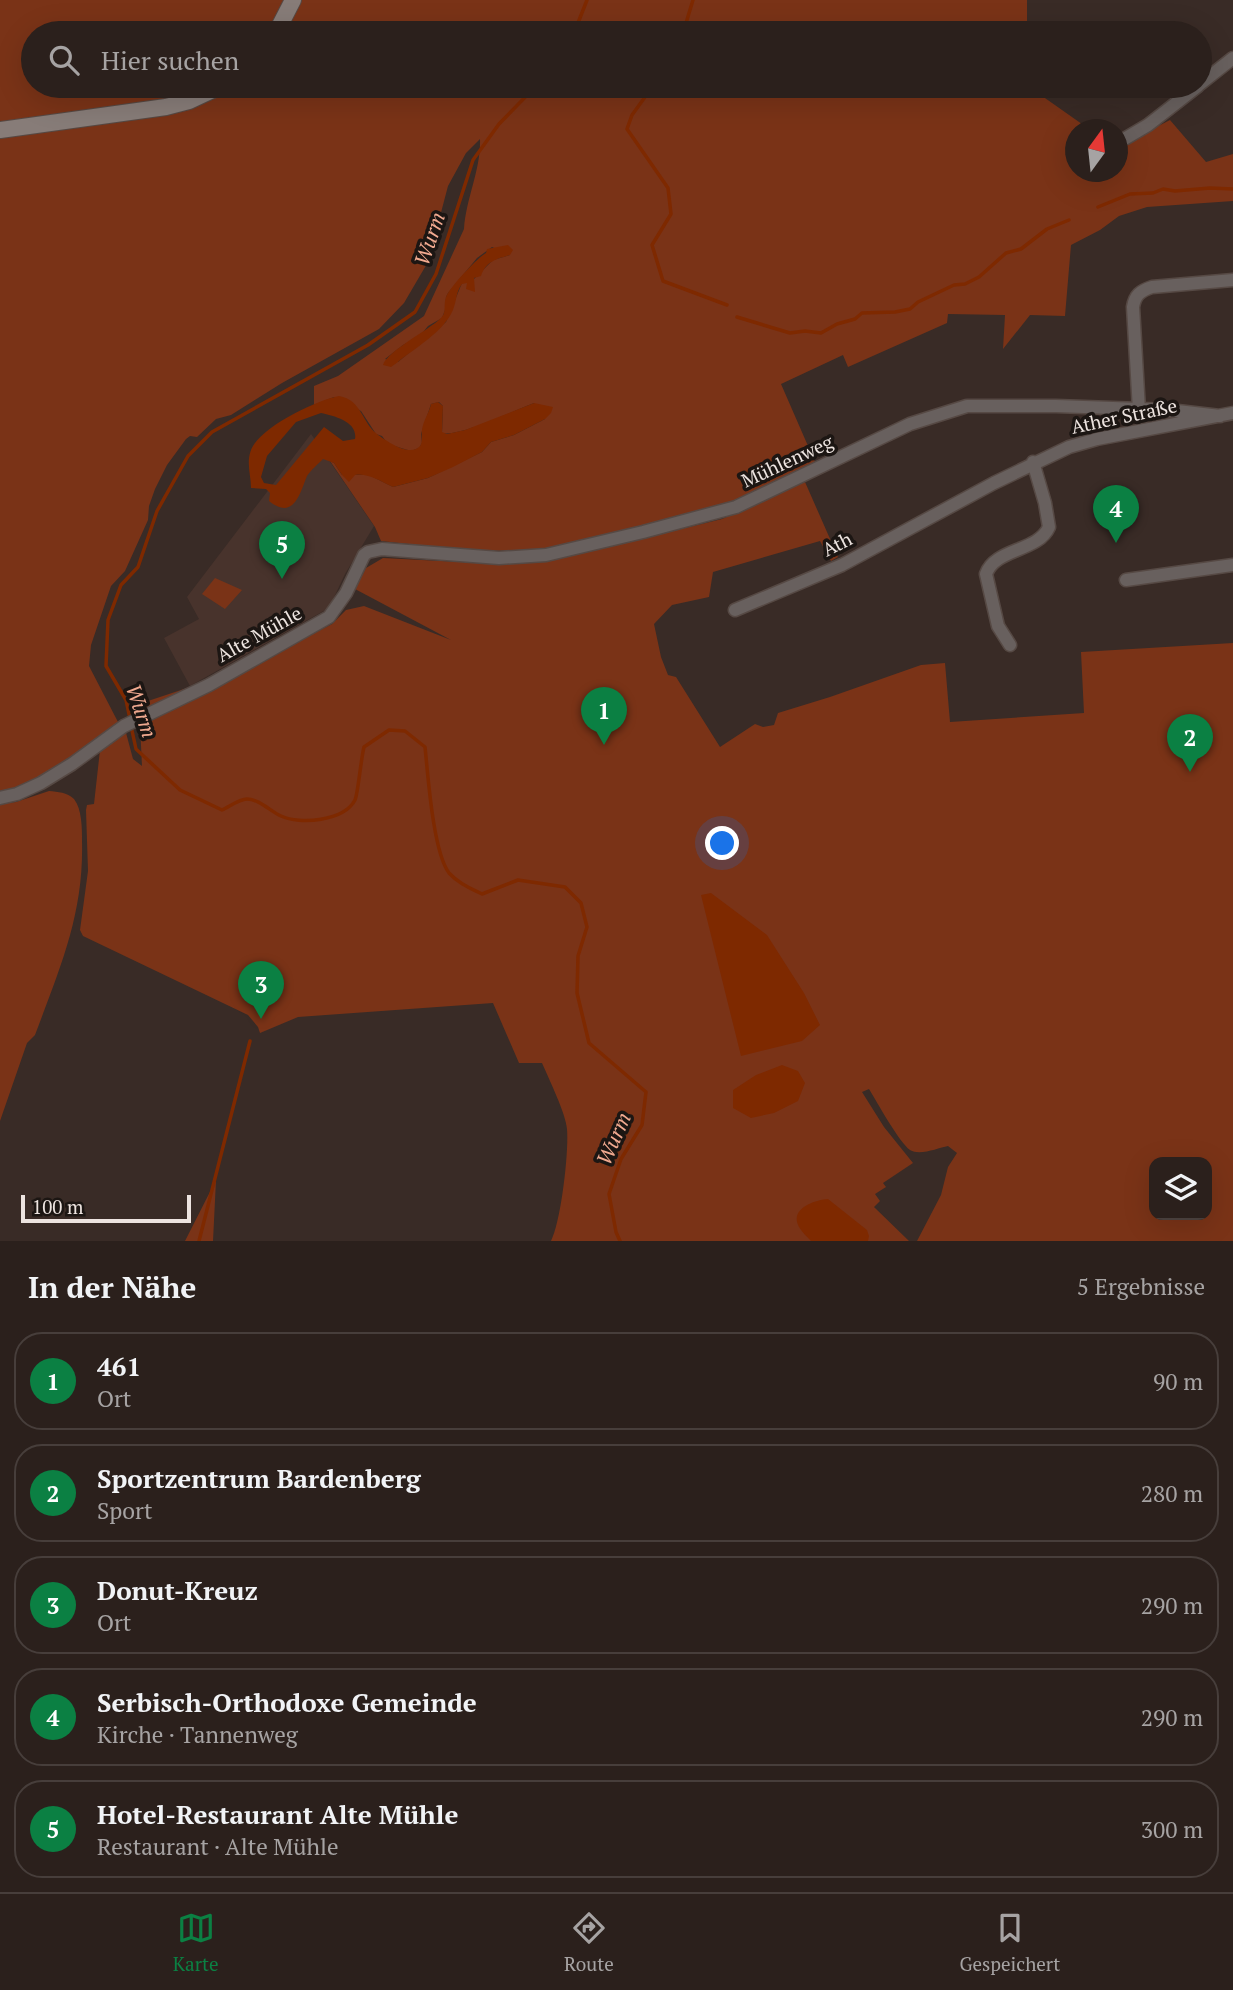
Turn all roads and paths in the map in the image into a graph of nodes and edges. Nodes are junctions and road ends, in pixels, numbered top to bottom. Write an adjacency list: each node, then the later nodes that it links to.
1 (293, 0): 2 (street)
2 (282, 21)
3 (1233, 58): 4 (street)
4 (1212, 75)
5 (195, 98): 7 (street)
6 (1182, 98): 8 (street)
7 (0, 130)
8 (1128, 137)
9 (1233, 280): 10 (street)
10 (1139, 410): 11 (street, Mühlenweg); 14 (street, Mühlenweg)
11 (1226, 414): 12 (street, Ather Straße)
12 (1033, 463): 13 (street, Ather Straße); 18 (street)
13 (952, 505): 17 (street, Ath)
14 (368, 552): 19 (street, Alte Mühle)
15 (1233, 565): 16 (street)
16 (1126, 580)
17 (735, 610)
18 (1010, 645)
19 (0, 798)

